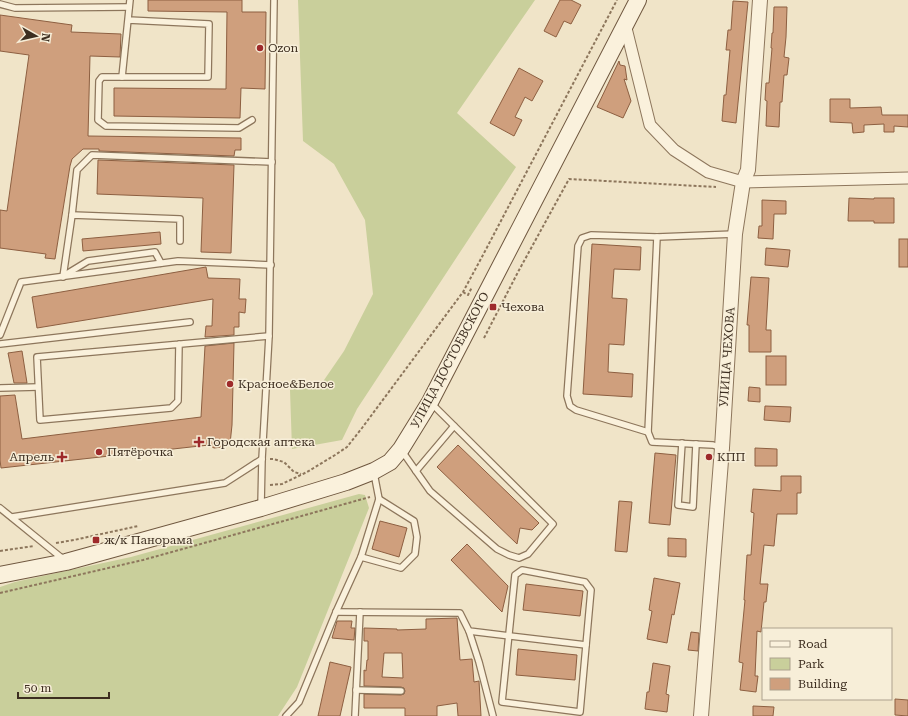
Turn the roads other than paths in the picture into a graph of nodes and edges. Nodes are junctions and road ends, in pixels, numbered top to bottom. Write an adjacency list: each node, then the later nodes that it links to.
1 (130, 0): 6 (lane)
2 (274, 0): 11 (lane)
3 (638, 0): 8 (main road, УЛИЦА ДОСТОЕВСКОГО)
4 (760, 0): 13 (street, УЛИЦА ЧЕХОВА)
5 (0, 4): 6 (lane)
6 (129, 7): 7 (lane)
7 (128, 20): 9 (lane); 9 (lane)
8 (625, 24): 13 (street); 28 (main road, УЛИЦА ДОСТОЕВСКОГО)
9 (122, 77): 10 (lane)
10 (252, 120)
11 (272, 162): 14 (lane); 19 (lane)
12 (908, 178): 13 (street)
13 (743, 182): 15 (street, УЛИЦА ЧЕХОВА)
14 (72, 215): 17 (lane); 20 (lane)
15 (735, 234): 16 (lane); 33 (street, УЛИЦА ЧЕХОВА)
16 (657, 237): 30 (lane); 30 (lane)
17 (180, 241)
18 (161, 263): 19 (lane); 20 (lane); 20 (lane)
19 (270, 265): 23 (lane)
20 (63, 277): 22 (lane)
21 (190, 322): 24 (lane)
22 (0, 335)
23 (270, 336): 25 (lane); 35 (lane)
24 (0, 344)
25 (179, 344): 26 (lane); 26 (lane)
26 (38, 386): 27 (lane)
27 (0, 388)
28 (430, 402): 29 (lane); 34 (main road, УЛИЦА ДОСТОЕВСКОГО)
29 (454, 426): 37 (lane); 37 (lane)
30 (648, 432): 31 (lane)
31 (682, 444): 32 (lane); 32 (lane)
32 (696, 444): 33 (lane)
33 (722, 448): 56 (street, УЛИЦА ЧЕХОВА)
34 (401, 450): 36 (main road, УЛИЦА ДОСТОЕВСКОГО); 37 (lane)
35 (262, 459): 40 (lane); 41 (lane)
36 (374, 471): 38 (lane); 40 (main road, УЛИЦА ДОСТОЕВСКОГО)
37 (416, 471)
38 (378, 497): 42 (lane); 42 (lane)
39 (0, 508): 41 (lane)
40 (261, 508): 43 (main road, УЛИЦА ДОСТОЕВСКОГО)
41 (12, 518): 43 (lane)
42 (361, 557): 45 (lane)
43 (66, 562): 44 (main road, УЛИЦА ДОСТОЕВСКОГО)
44 (0, 575)
45 (336, 612): 46 (lane); 53 (lane)
46 (360, 612): 47 (lane); 50 (lane)
47 (469, 631): 48 (lane); 55 (lane)
48 (508, 636): 49 (lane); 49 (lane); 52 (lane)
49 (586, 645): 52 (lane)
50 (356, 690): 51 (lane); 54 (lane)
51 (401, 691)
52 (580, 714)
53 (286, 716)
54 (355, 716)
55 (493, 716)
56 (701, 716)

